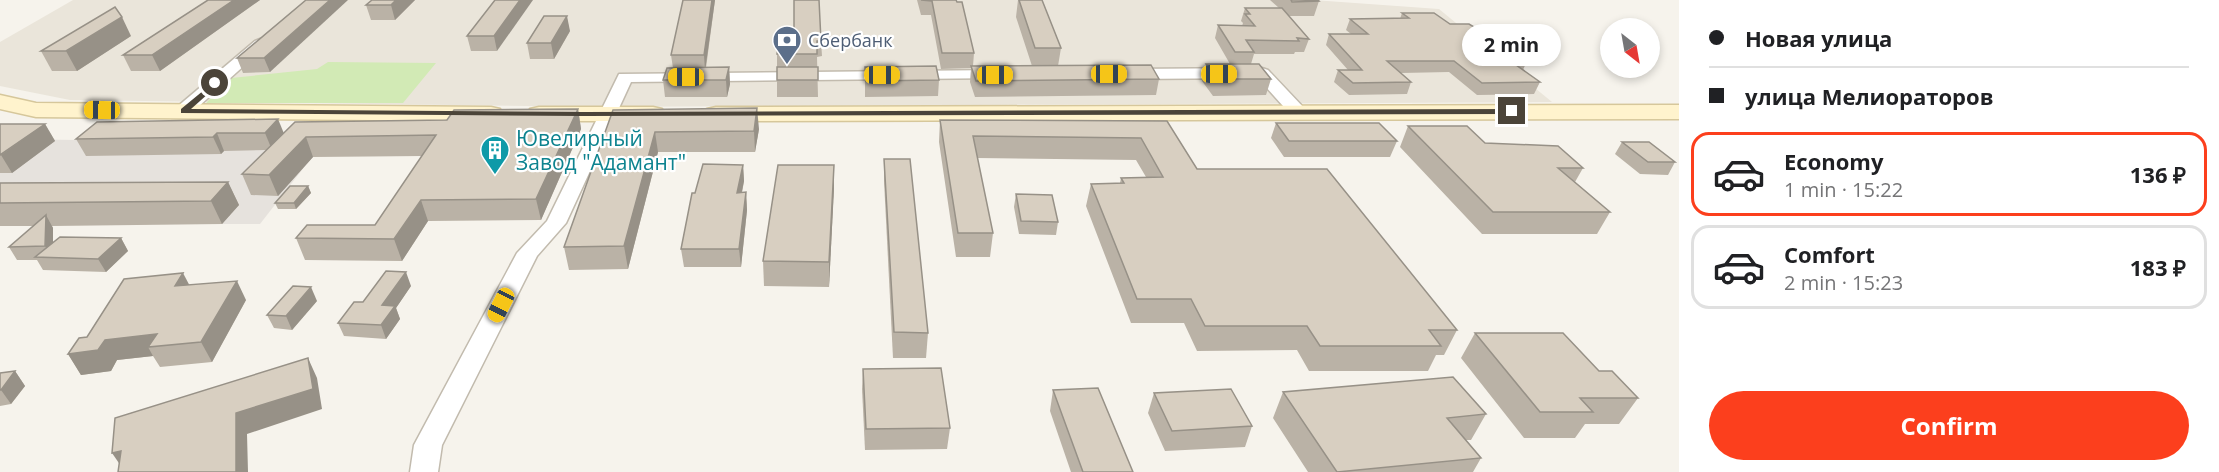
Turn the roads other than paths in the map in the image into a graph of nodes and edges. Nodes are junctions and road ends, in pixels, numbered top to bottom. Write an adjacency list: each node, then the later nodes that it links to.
1 (268, 37): 5 (street)
2 (1109, 74): 6 (street)
3 (1018, 75): 8 (street)
4 (0, 102): 5 (street)
5 (183, 111): 8 (street)
6 (1298, 112): 7 (street); 8 (street)
7 (1679, 112)
8 (606, 114): 9 (street)
9 (424, 472)

